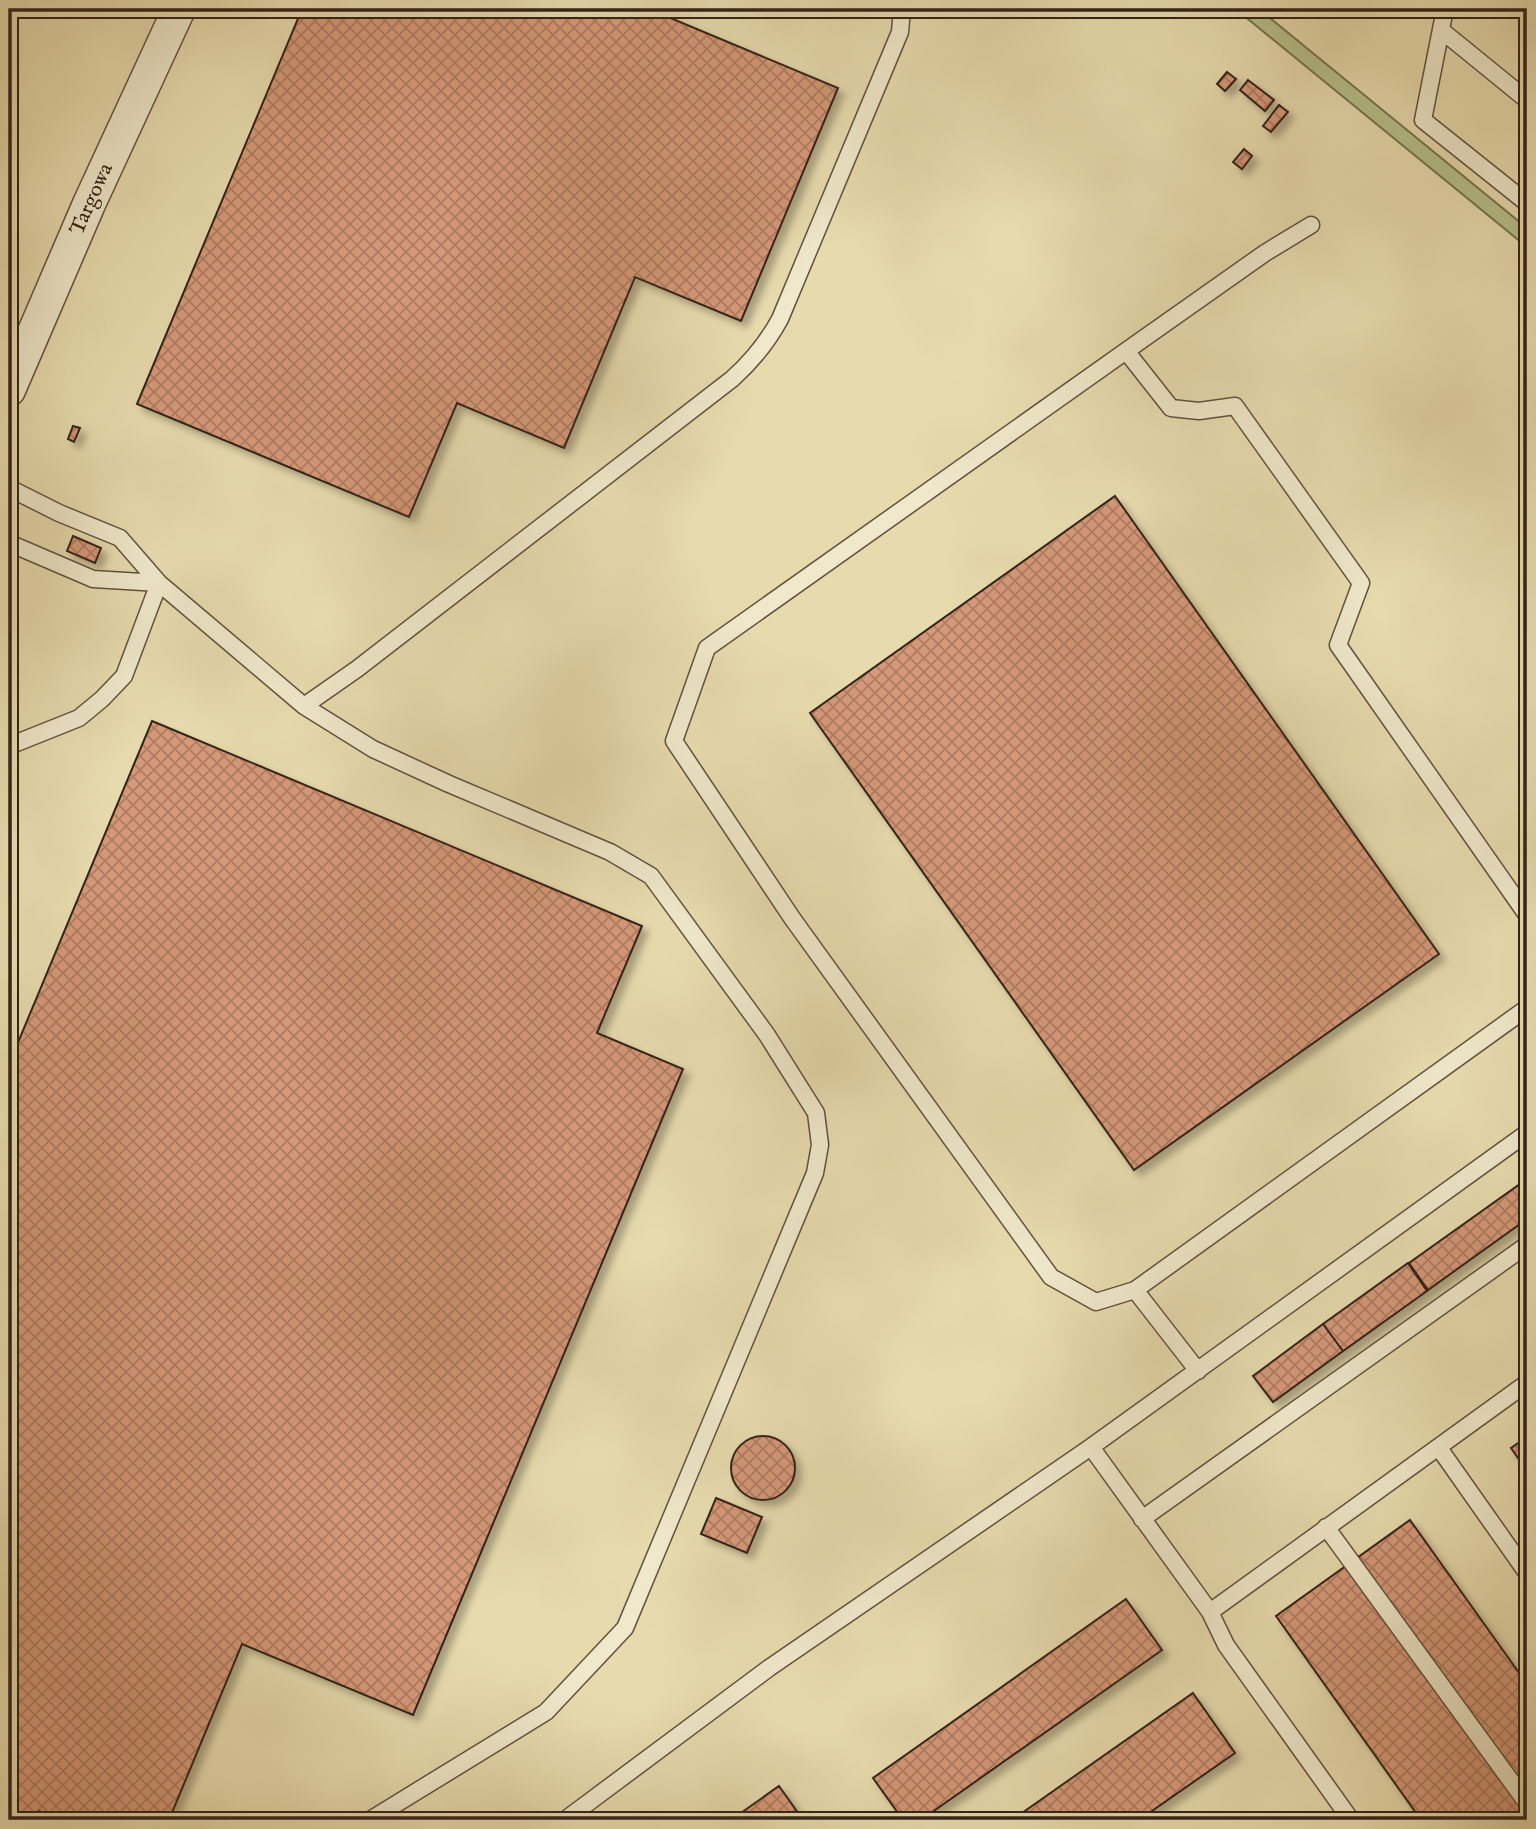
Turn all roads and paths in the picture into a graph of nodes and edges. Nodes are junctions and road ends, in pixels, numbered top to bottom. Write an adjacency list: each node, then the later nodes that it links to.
1 (179, 9): 9 (street, Targowa)
2 (902, 9): 13 (lane)
3 (1445, 9): 4 (lane)
4 (1441, 30): 5 (lane); 6 (lane)
5 (1527, 100)
6 (1527, 203)
7 (1311, 225): 8 (lane)
8 (1126, 351): 15 (lane); 19 (lane)
9 (9, 390)
10 (9, 488): 12 (lane)
11 (9, 542): 12 (lane)
12 (159, 583): 13 (lane); 14 (lane)
13 (304, 706): 29 (lane)
14 (9, 746)
15 (1527, 915)
16 (1527, 1008): 19 (lane)
17 (1527, 1133): 20 (lane)
18 (1527, 1245): 24 (lane)
19 (1135, 1290): 20 (lane)
20 (1198, 1371): 22 (lane)
21 (1527, 1383): 23 (lane)
22 (1091, 1447): 24 (lane); 30 (lane)
23 (1439, 1448): 25 (lane); 26 (lane)
24 (1142, 1519): 27 (lane)
25 (1326, 1527): 27 (lane); 28 (lane)
26 (1527, 1573)
27 (1210, 1612): 31 (lane)
28 (1527, 1803)
29 (370, 1820)
30 (565, 1820)
31 (1350, 1820)

